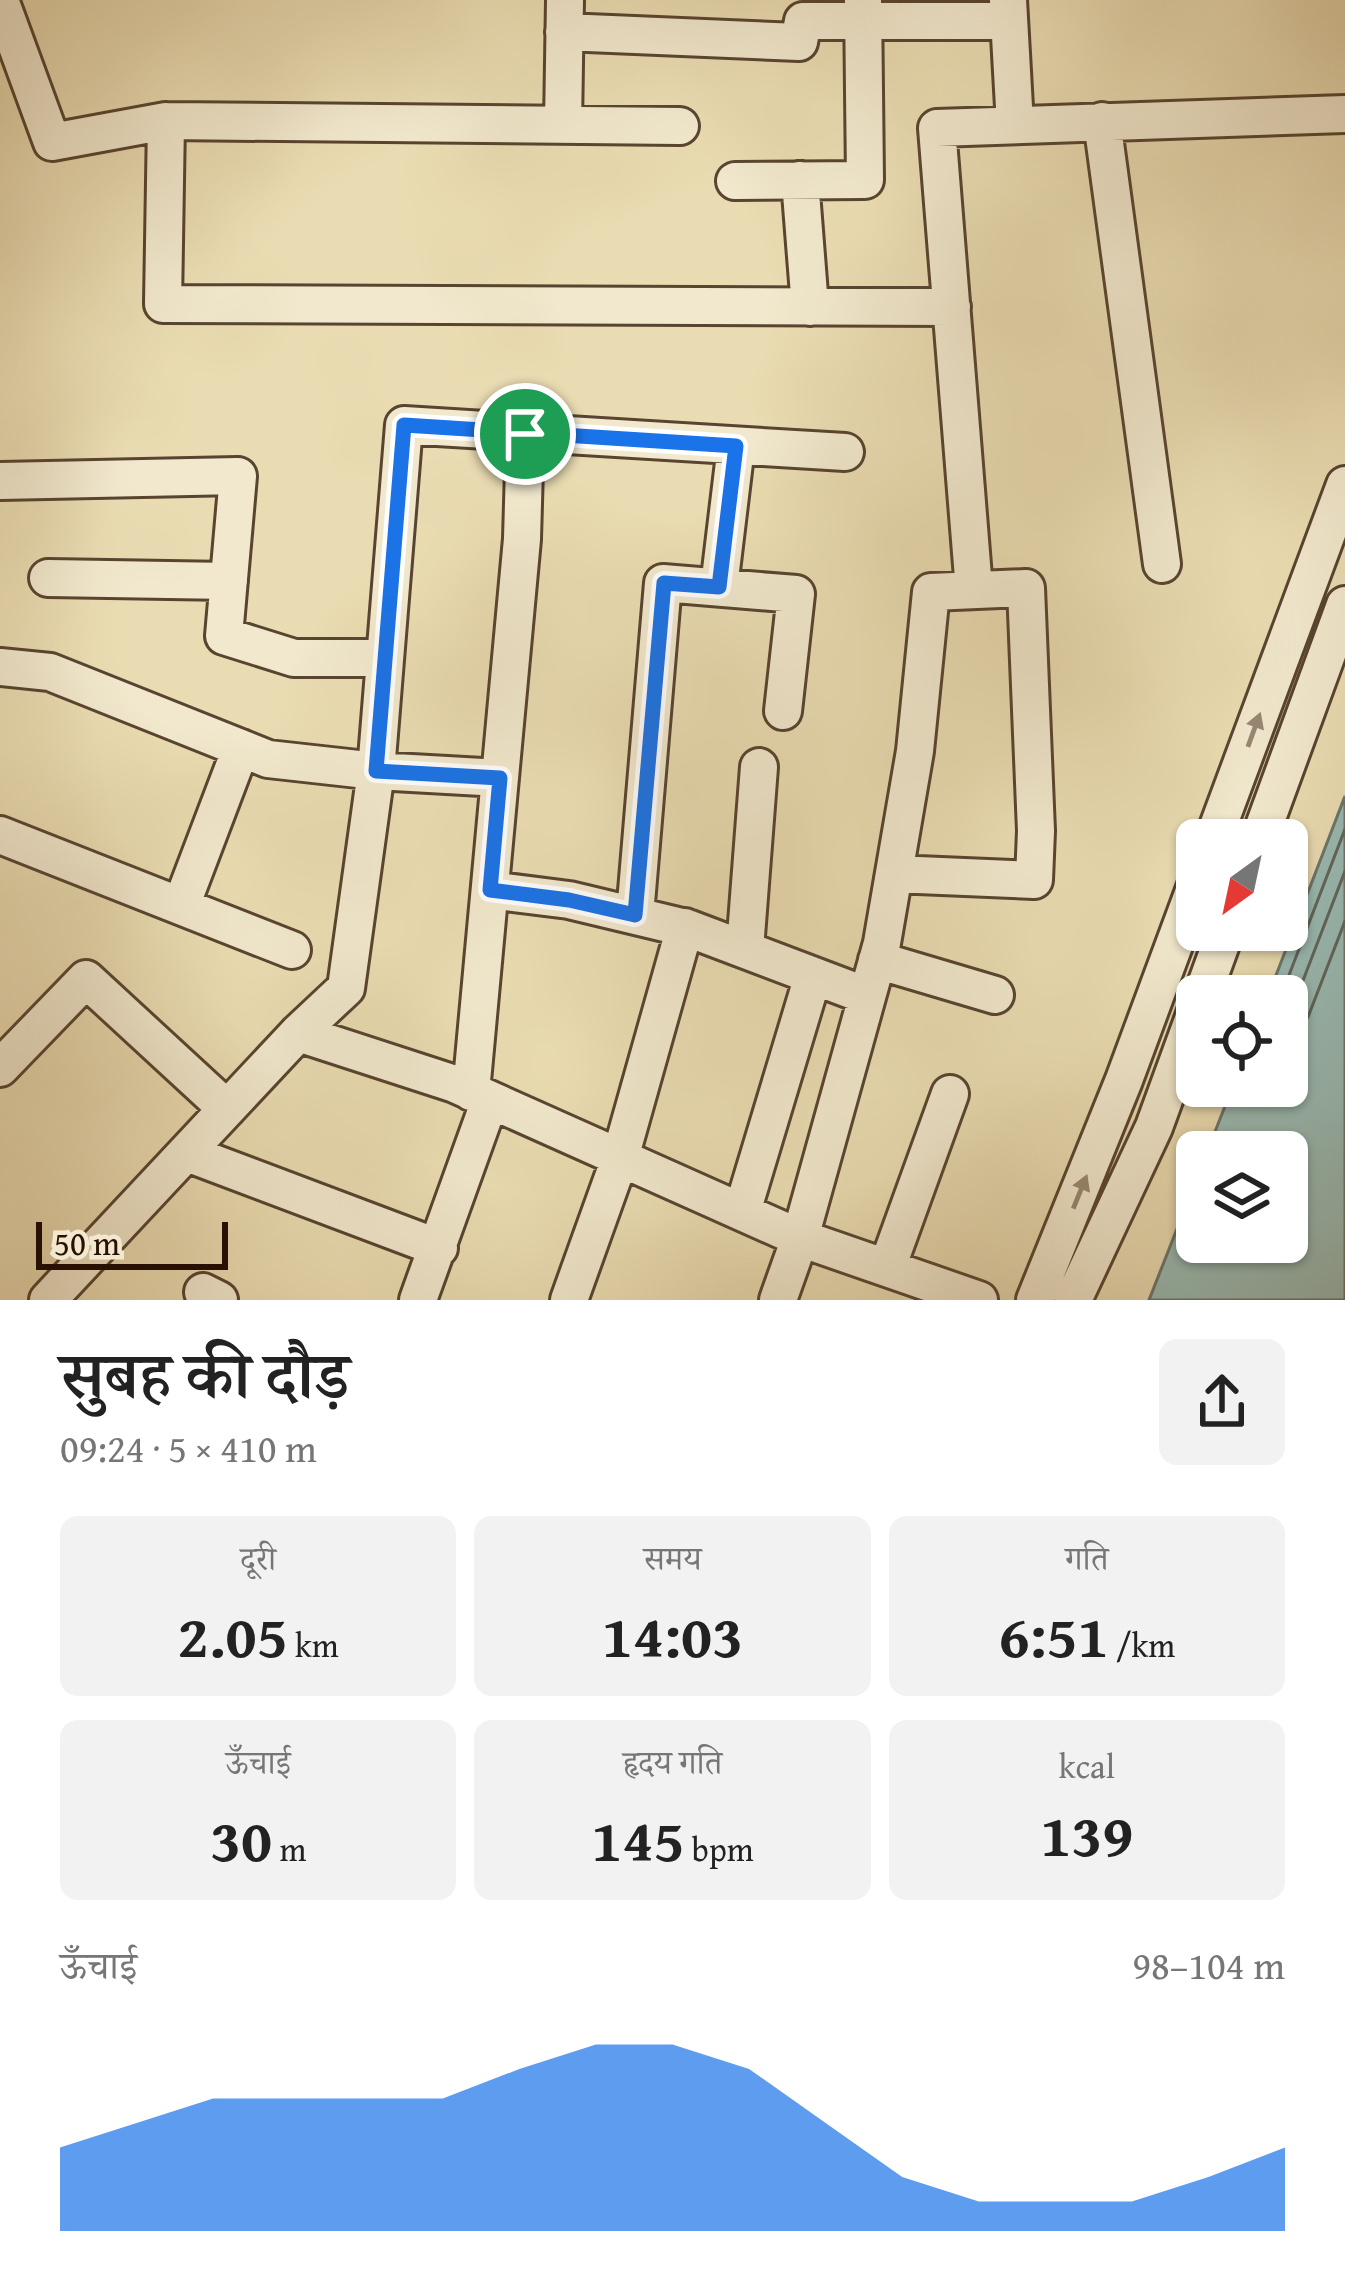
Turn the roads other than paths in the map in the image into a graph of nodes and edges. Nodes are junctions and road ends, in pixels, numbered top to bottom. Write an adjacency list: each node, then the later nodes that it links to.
1 (0, 0): 6 (street)
2 (864, 10): 3 (street); 4 (street); 11 (street)
3 (1008, 10): 8 (street)
4 (565, 16): 9 (street)
5 (1345, 114): 7 (street)
6 (166, 121): 9 (street); 13 (street)
7 (1102, 121): 8 (street); 20 (street)
8 (1015, 124): 14 (street)
9 (563, 125): 10 (street)
10 (680, 126)
11 (800, 180): 12 (street); 13 (street)
12 (735, 181)
13 (810, 307): 14 (street)
14 (952, 308): 24 (street)
15 (525, 434): 16 (street); 26 (street); 32 (street)
16 (736, 446): 17 (street); 23 (street)
17 (845, 452)
18 (0, 481): 22 (street)
19 (1345, 485): 33 (street, one-way to 19)
20 (1162, 565)
21 (48, 578): 22 (street)
22 (229, 581): 26 (street)
23 (719, 587): 28 (street); 39 (street)
24 (974, 590): 36 (street); 36 (street)
25 (1345, 605): 34 (street)
26 (385, 658): 31 (street)
27 (0, 667): 29 (street)
28 (783, 711)
29 (241, 748): 31 (street); 38 (street)
30 (759, 767): 43 (street)
31 (376, 771): 32 (street); 48 (street)
32 (500, 778): 37 (street)
33 (1221, 819)
34 (1267, 819)
35 (0, 835): 38 (street)
36 (894, 874): 44 (street)
37 (490, 890): 39 (street); 52 (street)
38 (181, 906): 42 (street)
39 (635, 915): 40 (street)
40 (685, 927): 43 (street); 55 (street)
41 (1176, 939): 65 (street, one-way to 41)
42 (292, 950)
43 (745, 950): 45 (street)
44 (878, 960): 46 (street); 47 (street)
45 (813, 976): 47 (street); 56 (street)
46 (995, 995)
47 (868, 996): 57 (street)
48 (298, 1033): 52 (street); 53 (street)
49 (6, 1051): 53 (street)
50 (1176, 1066): 66 (street)
51 (950, 1094): 59 (street)
52 (481, 1096): 55 (street); 58 (street)
53 (226, 1109): 54 (street)
54 (187, 1154): 58 (street); 61 (street)
55 (620, 1158): 56 (street); 60 (street)
56 (742, 1212): 57 (street)
57 (800, 1238): 59 (street); 63 (street)
58 (439, 1248): 62 (street)
59 (887, 1268): 64 (street)
60 (578, 1297)
61 (48, 1300)
62 (418, 1300)
63 (778, 1300)
64 (979, 1300)
65 (1035, 1300)
66 (1073, 1300)

